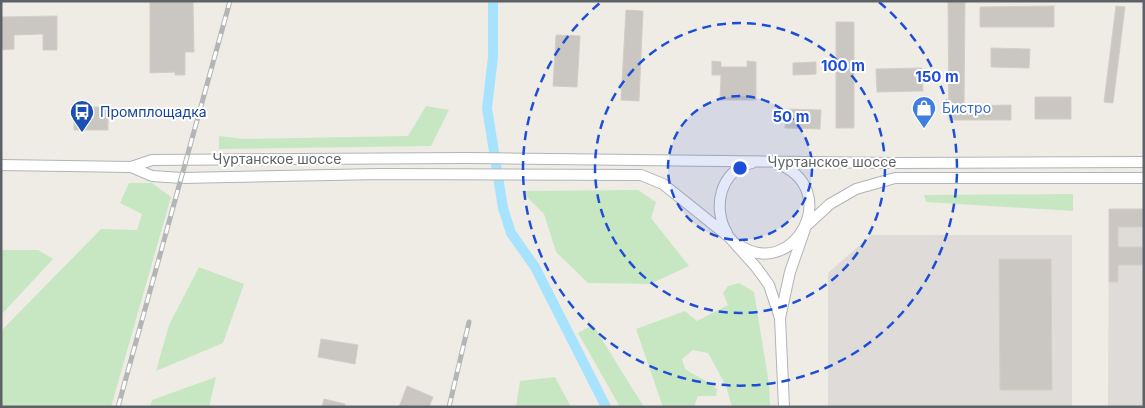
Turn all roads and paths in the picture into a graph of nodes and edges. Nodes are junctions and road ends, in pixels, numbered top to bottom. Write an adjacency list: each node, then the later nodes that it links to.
1 (766, 161): 2 (street, Чуртанское шоссе); 4 (street, Чуртанское шоссе); 6 (street); 7 (street)
2 (1144, 162)
3 (1, 165): 4 (street)
4 (131, 167): 7 (street, Чуртанское шоссе)
5 (1144, 178): 6 (street, Чуртанское шоссе)
6 (806, 226): 7 (street); 8 (street)
7 (729, 237): 8 (street, Чуртанское шоссе)
8 (780, 318): 9 (street)
9 (784, 407)

